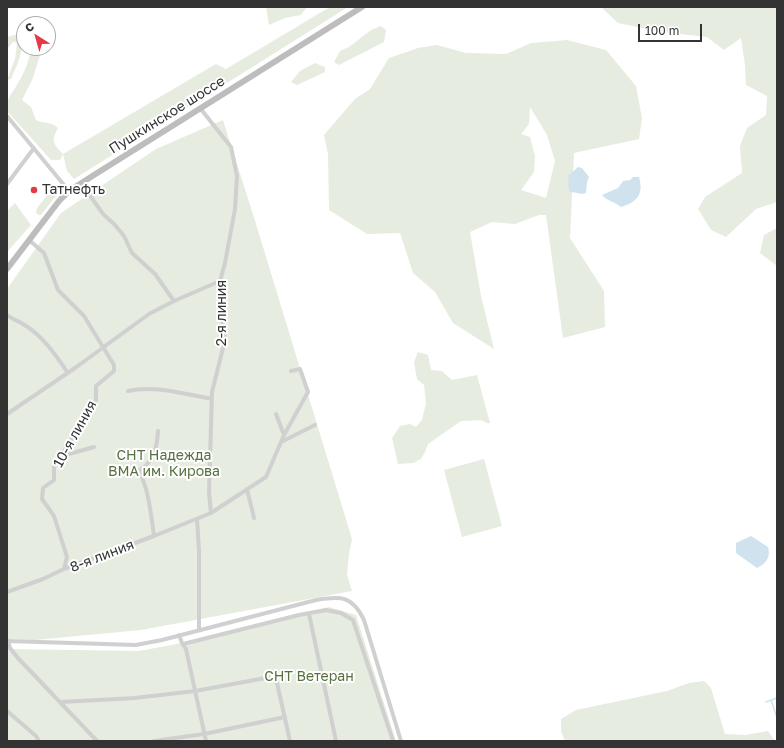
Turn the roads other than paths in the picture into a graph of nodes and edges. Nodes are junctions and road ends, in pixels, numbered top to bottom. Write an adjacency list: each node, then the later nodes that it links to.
1 (362, 7): 2 (main road, Пушкинское шоссе)
2 (200, 108): 5 (main road, Пушкинское шоссе); 10 (street, 2-я линия)
3 (7, 116): 4 (street)
4 (34, 148): 6 (street); 7 (street)
5 (83, 182): 7 (main road, Пушкинское шоссе); 11 (street)
6 (7, 184)
7 (70, 191): 8 (main road, Пушкинское шоссе)
8 (29, 240): 9 (main road, Пушкинское шоссе); 13 (street)
9 (7, 269)
10 (220, 281): 11 (street); 17 (street, 2-я линия)
11 (174, 301): 13 (street)
12 (7, 315): 15 (street)
13 (104, 347): 15 (street); 25 (street, 10-я линия)
14 (291, 371): 22 (street)
15 (68, 373): 18 (street)
16 (128, 391): 17 (street)
17 (212, 398): 27 (street, 2-я линия)
18 (7, 414)
19 (276, 414): 22 (street)
20 (315, 425): 23 (street)
21 (158, 431): 30 (street)
22 (284, 435): 23 (street)
23 (281, 443): 26 (street)
24 (94, 447): 25 (street)
25 (61, 456): 31 (street, 10-я линия)
26 (247, 489): 27 (street); 28 (street)
27 (211, 512): 29 (street)
28 (254, 518)
29 (196, 519): 30 (street, 8-я линия); 34 (street)
30 (154, 536): 31 (street, 8-я линия)
31 (64, 570): 32 (street, 8-я линия)
32 (7, 592)
33 (309, 614): 37 (street); 48 (street); 49 (street)
34 (199, 630): 35 (street); 50 (street)
35 (179, 635): 36 (street); 37 (street)
36 (8, 641): 39 (street)
37 (183, 644): 38 (street)
38 (195, 691): 39 (street); 41 (street); 42 (street)
39 (61, 702): 44 (street)
40 (7, 711): 43 (street)
41 (285, 717): 42 (street); 47 (street)
42 (204, 734): 45 (street); 46 (street)
43 (39, 741)
44 (97, 741)
45 (154, 741)
46 (206, 741)
47 (290, 741)
48 (336, 741)
49 (393, 741)
50 (401, 741)

